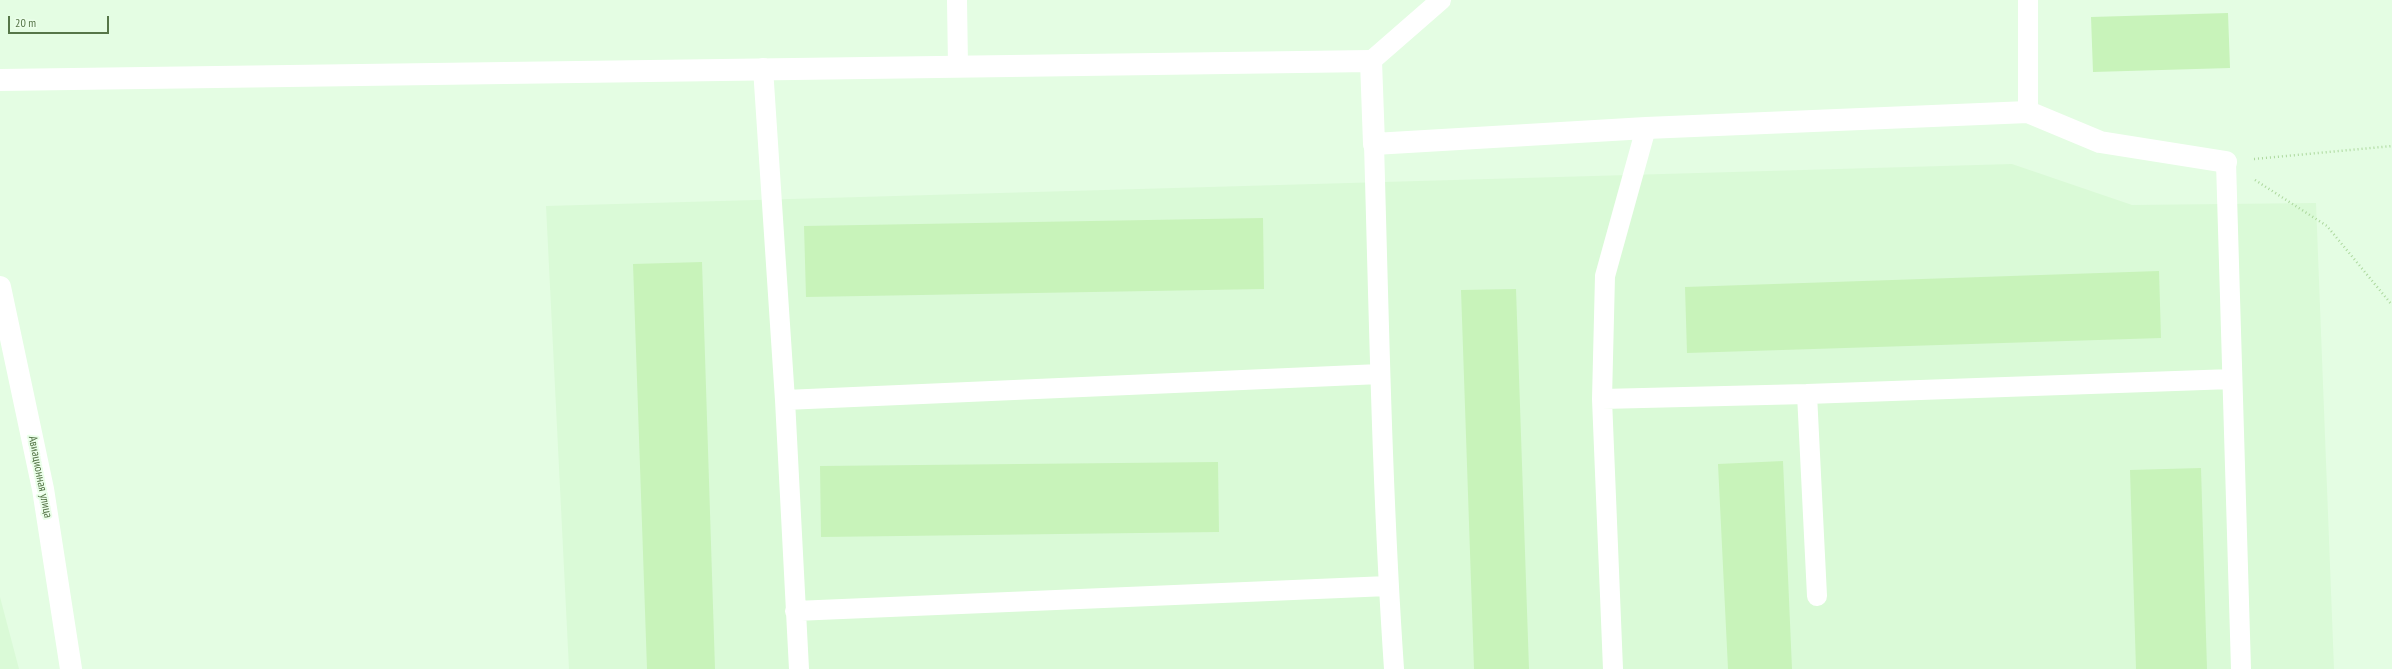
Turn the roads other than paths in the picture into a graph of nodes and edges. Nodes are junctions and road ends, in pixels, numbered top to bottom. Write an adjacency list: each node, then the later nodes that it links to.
1 (957, 0): 5 (lane)
2 (1441, 0): 4 (lane)
3 (2028, 0): 8 (lane)
4 (1371, 61): 5 (street); 10 (street)
5 (958, 66): 6 (street)
6 (763, 68): 7 (street); 17 (lane)
7 (0, 80)
8 (2028, 112): 9 (street); 11 (street)
9 (1646, 128): 10 (street); 16 (lane)
10 (1374, 144): 13 (lane)
11 (2226, 162): 14 (lane)
12 (0, 287): 21 (street, Авиационная улица)
13 (1380, 374): 17 (lane); 18 (lane)
14 (2232, 379): 15 (lane); 25 (lane)
15 (1807, 394): 16 (lane); 19 (lane)
16 (1602, 399): 24 (lane)
17 (785, 400): 20 (lane)
18 (1388, 586): 20 (lane); 23 (lane)
19 (1817, 596)
20 (795, 611): 22 (lane)
21 (71, 669)
22 (799, 669)
23 (1394, 669)
24 (1613, 669)
25 (2241, 669)

